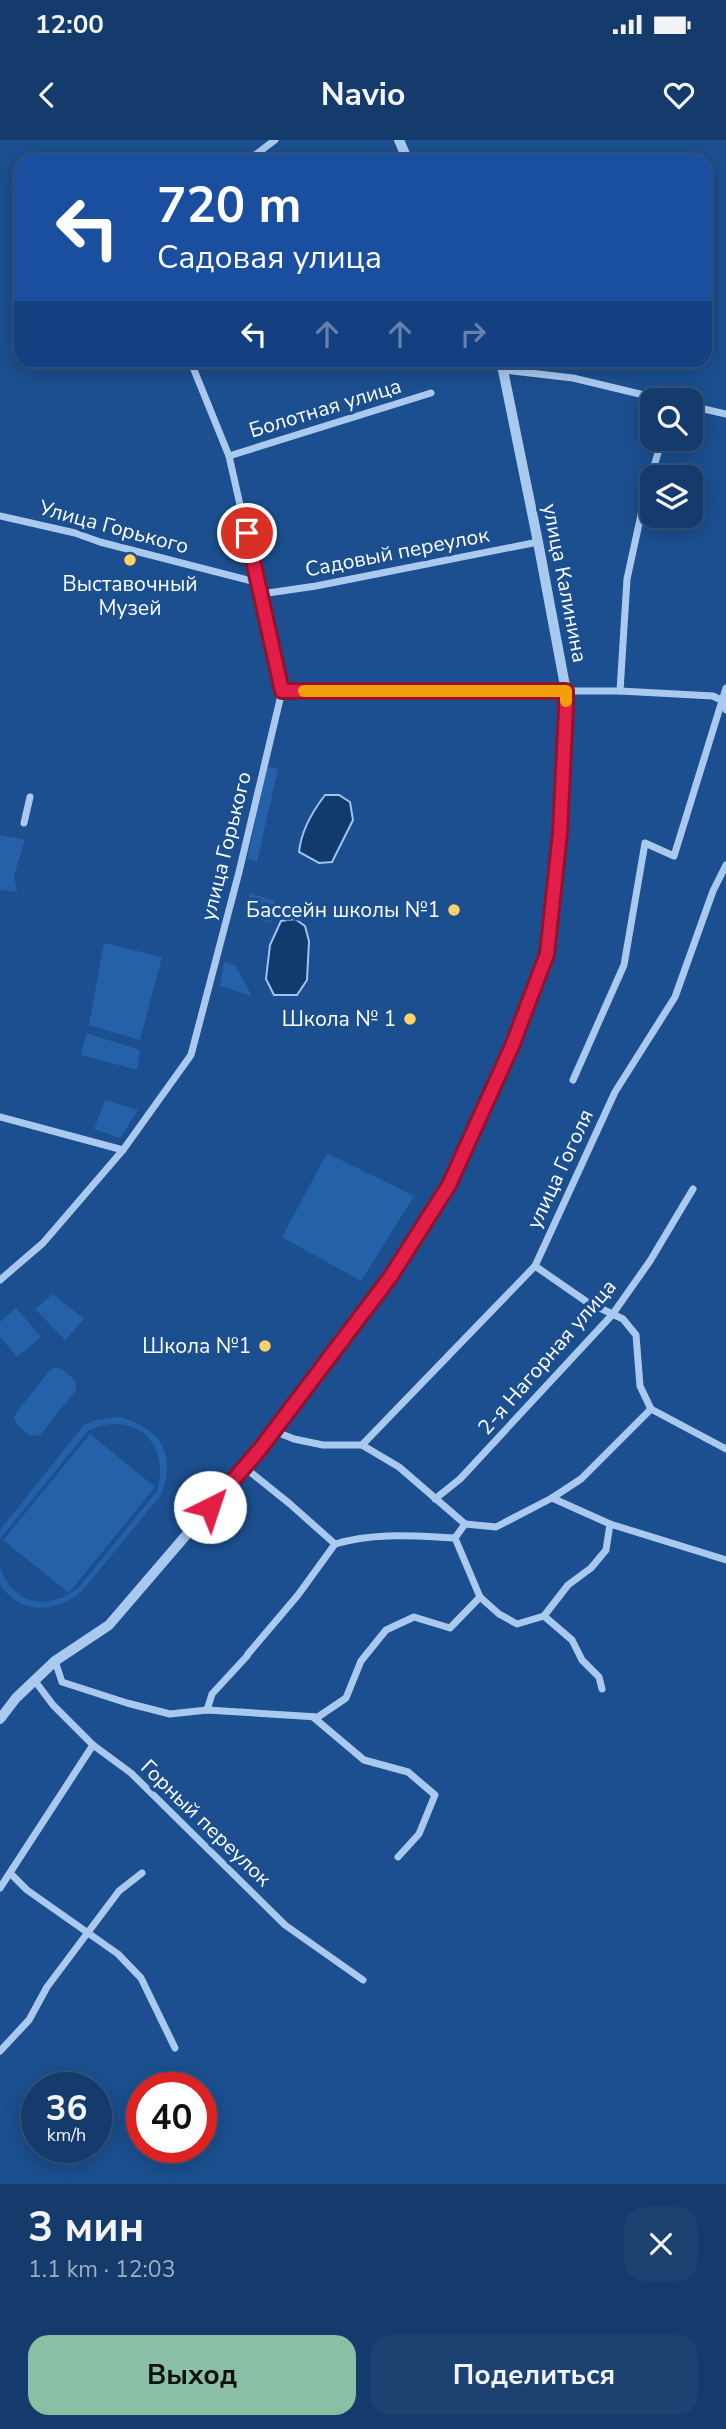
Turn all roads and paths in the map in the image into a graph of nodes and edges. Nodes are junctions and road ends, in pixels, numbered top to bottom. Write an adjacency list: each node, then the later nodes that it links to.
1 (275, 140): 2 (street)
2 (256, 154)
3 (193, 368): 11 (street, улица Горького)
4 (502, 368): 13 (street, улица Калинина)
5 (518, 368): 7 (street)
6 (431, 393): 11 (street, Болотная улица)
7 (640, 394)
8 (703, 409): 9 (street)
9 (726, 414)
10 (659, 451): 19 (street)
11 (229, 456): 14 (street, улица Горького)
12 (0, 516): 14 (street, Улица Горького)
13 (538, 542): 15 (street, Садовый переулок); 18 (street, улица Калинина)
14 (259, 583): 15 (street, улица Горького)
15 (261, 594): 17 (street, улица Горького)
16 (726, 688): 20 (street)
17 (282, 691): 18 (street); 27 (street, улица Горького)
18 (566, 691): 19 (street); 33 (street, улица Калинина)
19 (620, 691): 20 (street)
20 (723, 701): 21 (street); 25 (street)
21 (726, 710)
22 (30, 797): 23 (street)
23 (24, 822)
24 (726, 865): 29 (street, улица Гоголя)
25 (573, 1080)
26 (0, 1118): 27 (street)
27 (123, 1150): 30 (street, улица Горького)
28 (693, 1189): 31 (street, 2-я Нагорная улица)
29 (535, 1266): 31 (street); 34 (street, улица Гоголя)
30 (0, 1280)
31 (612, 1315): 32 (street); 38 (street, 2-я Нагорная улица)
32 (651, 1409): 35 (street); 37 (street)
33 (274, 1431): 34 (street); 36 (street, улица Калинина)
34 (362, 1445): 38 (street)
35 (726, 1449)
36 (244, 1467): 42 (street); 46 (street, улица Калинина)
37 (552, 1498): 39 (street); 40 (street)
38 (435, 1499): 39 (street)
39 (465, 1524): 41 (street)
40 (610, 1524): 43 (street); 45 (street)
41 (455, 1538): 42 (street); 44 (street)
42 (335, 1544): 49 (street)
43 (726, 1560)
44 (480, 1597): 45 (street); 50 (street)
45 (544, 1616): 48 (street)
46 (55, 1661): 47 (street, улица Калинина); 49 (street)
47 (35, 1681): 51 (street, улица Калинина); 52 (street, Горный переулок)
48 (602, 1689)
49 (207, 1710): 50 (street)
50 (312, 1717): 53 (street)
51 (0, 1719)
52 (93, 1745): 55 (street); 58 (street, Горный переулок)
53 (398, 1857)
54 (142, 1873): 57 (street)
55 (11, 1874): 56 (street); 57 (street)
56 (0, 1888)
57 (89, 1934): 59 (street); 60 (street)
58 (363, 1980)
59 (175, 2048)
60 (0, 2051)

